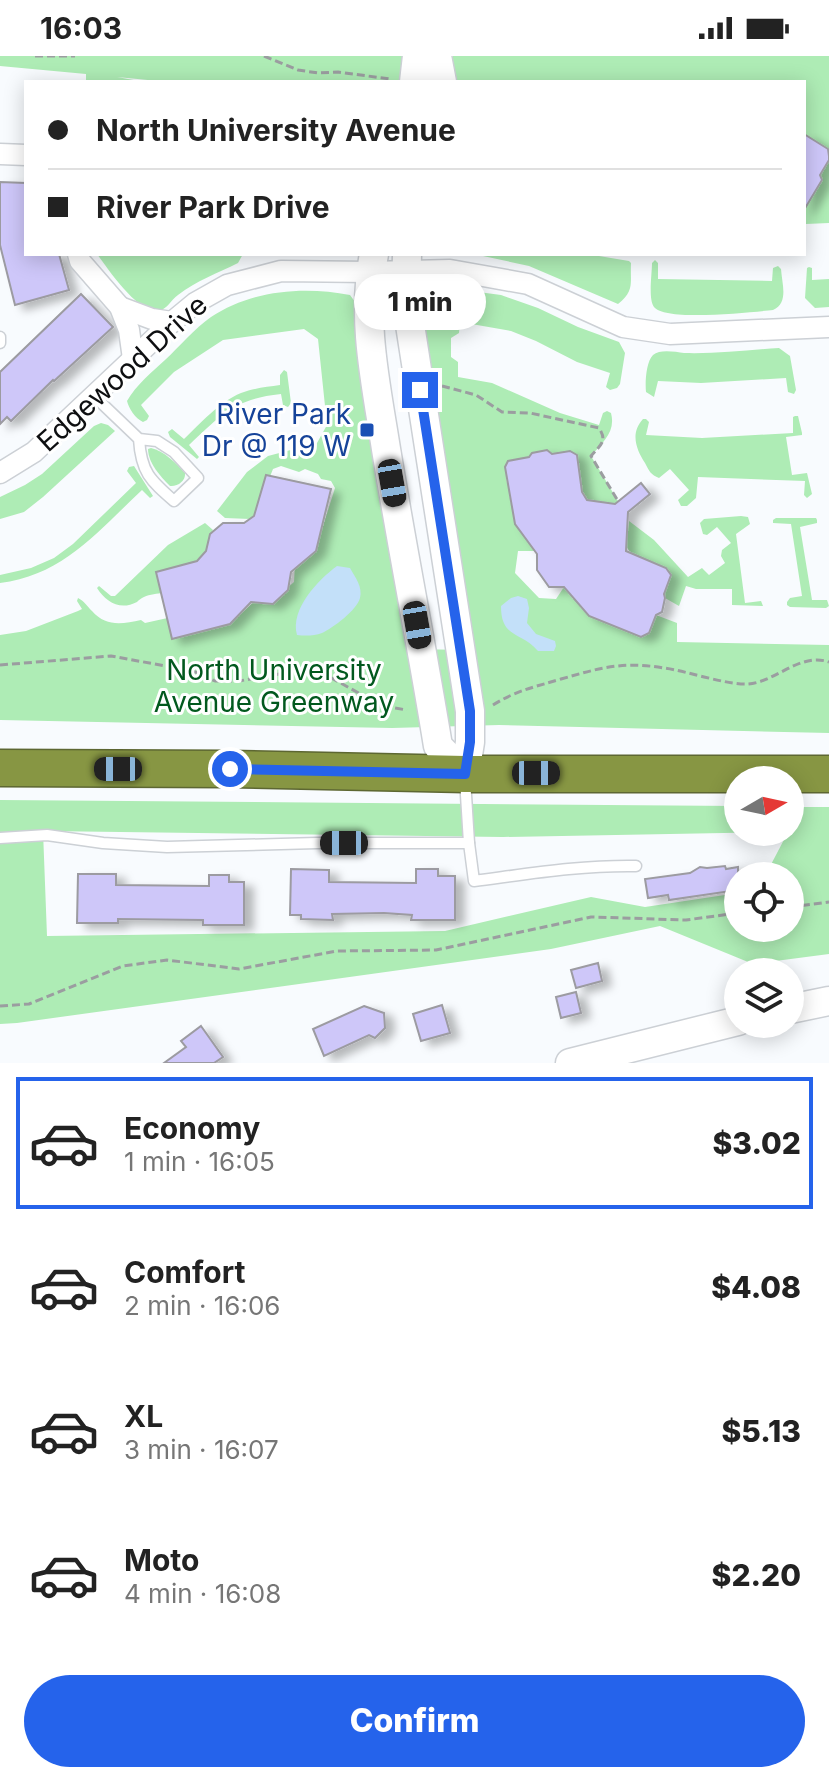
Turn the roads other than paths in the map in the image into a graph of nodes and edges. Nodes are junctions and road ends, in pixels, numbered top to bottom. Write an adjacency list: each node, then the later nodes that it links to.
1 (417, 56): 3 (street)
2 (437, 56): 4 (street)
3 (402, 80)
4 (442, 80)
5 (0, 154): 6 (street)
6 (24, 155)
7 (79, 256): 11 (street)
8 (256, 256): 10 (street)
9 (389, 264): 10 (street, Edgewood Drive); 13 (street, Edgewood Drive); 21 (street); 21 (street)
10 (261, 275): 12 (street, Edgewood Drive)
11 (120, 307): 12 (street); 16 (street)
12 (172, 322): 16 (street, Edgewood Drive)
13 (829, 327)
14 (0, 337): 15 (lane)
15 (0, 343)
16 (133, 359): 17 (street, Edgewood Drive)
17 (94, 396): 18 (lane); 19 (street, Edgewood Drive)
18 (139, 439): 18 (lane)
19 (0, 473)
20 (0, 768): 21 (highway)
21 (465, 774): 22 (highway); 24 (lane)
22 (829, 774)
23 (0, 838): 24 (lane)
24 (469, 843): 25 (lane)
25 (636, 866)
26 (829, 1001): 27 (street)
27 (804, 1006)
28 (724, 1025): 29 (street)
29 (621, 1056): 30 (street)
30 (570, 1063)

